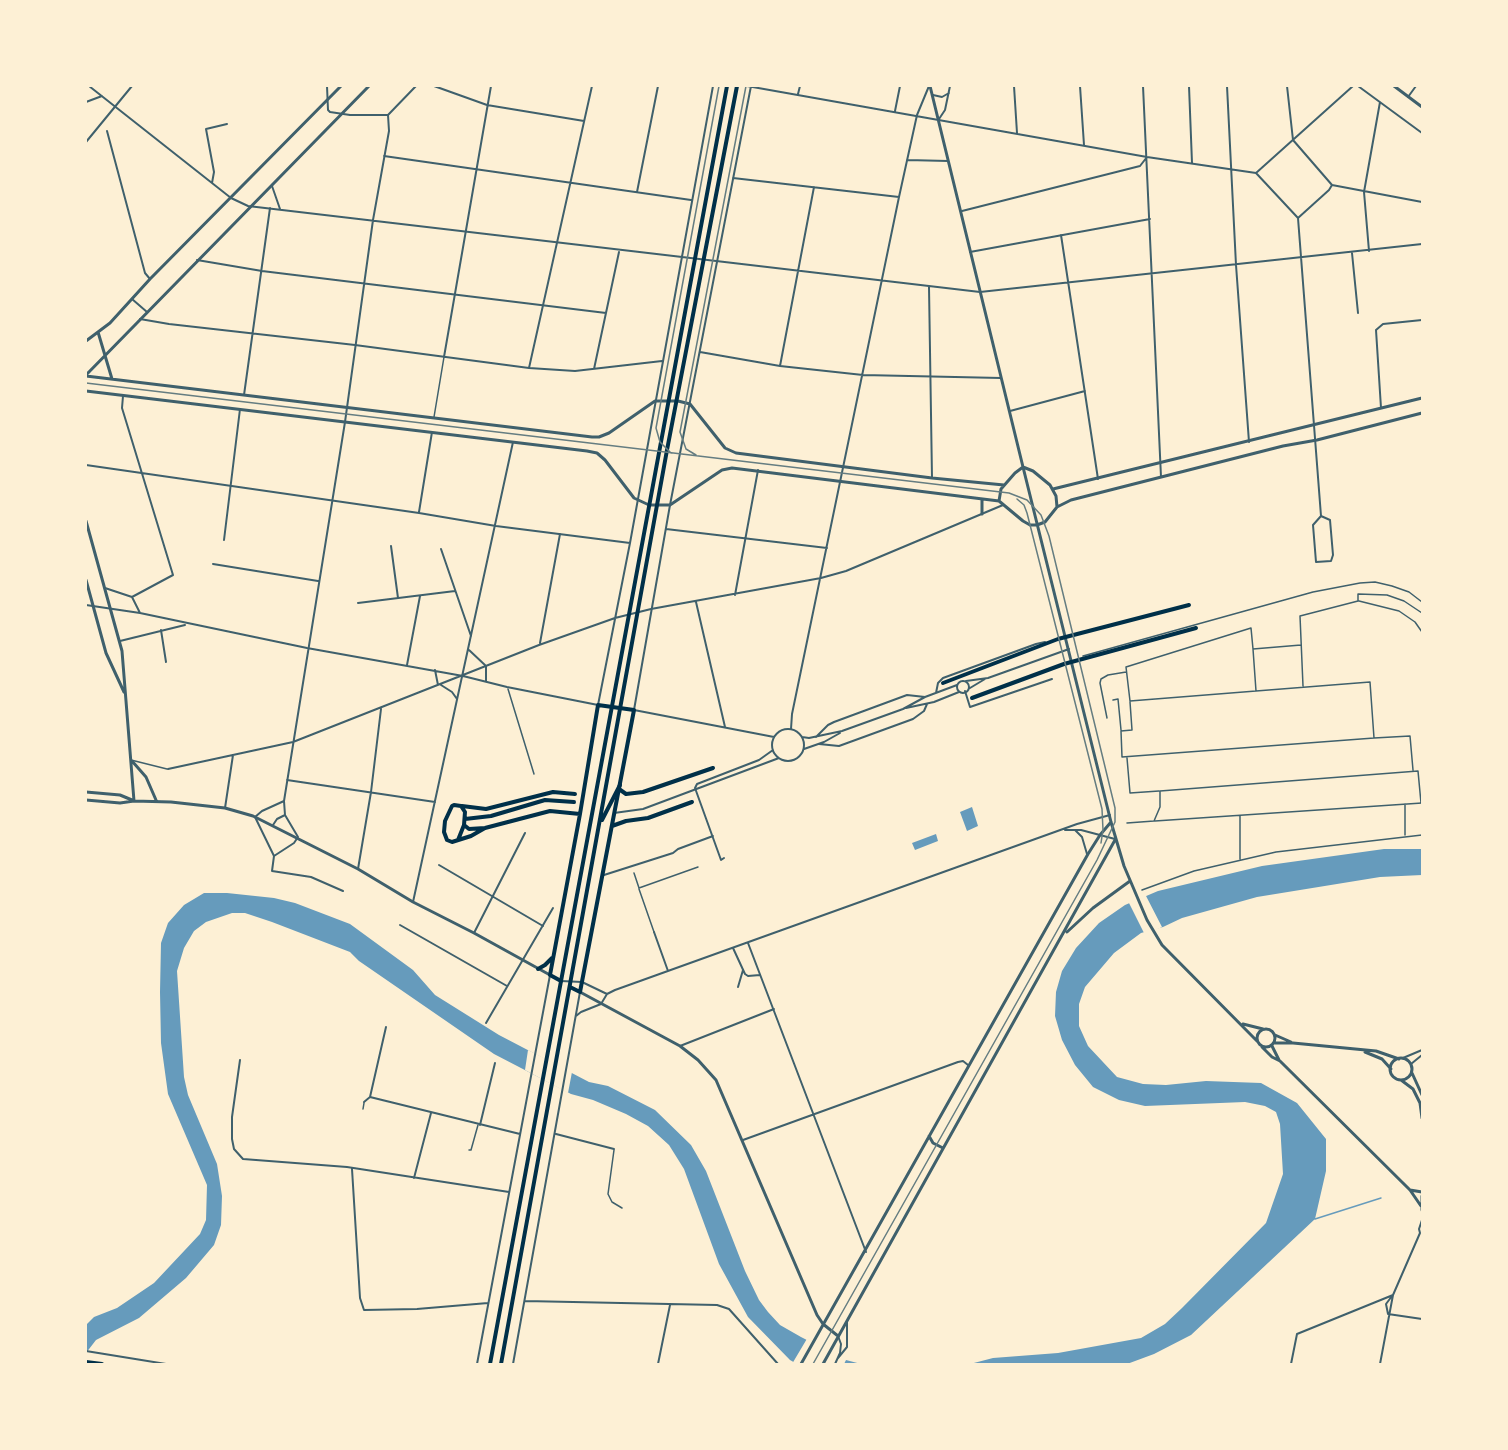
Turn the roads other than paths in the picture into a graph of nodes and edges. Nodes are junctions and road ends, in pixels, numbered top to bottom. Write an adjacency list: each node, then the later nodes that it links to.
1 (88, 86): 33 (street)
2 (132, 86): 39 (street)
3 (327, 86): 35 (street)
4 (341, 86): 35 (street)
5 (369, 86): 42 (street)
6 (416, 86): 43 (street)
7 (434, 86): 38 (street)
8 (491, 86): 38 (street)
9 (592, 86): 46 (street)
10 (658, 86): 68 (street)
11 (713, 86): 72 (street)
12 (727, 86): 90 (main road)
13 (737, 86): 93 (main road)
14 (747, 86): 15 (street)
15 (751, 86): 31 (street); 62 (street)
16 (800, 86): 31 (street)
17 (900, 86): 41 (street)
18 (930, 86): 32 (street); 44 (street)
19 (950, 86): 30 (street)
20 (1014, 86): 49 (street)
21 (1080, 86): 53 (street)
22 (1143, 86): 55 (street)
23 (1190, 86): 58 (street)
24 (1227, 86): 60 (street)
25 (1287, 86): 51 (street)
26 (1353, 86): 51 (street)
27 (1358, 86): 37 (street)
28 (1394, 86): 34 (street)
29 (1416, 86): 34 (street)
30 (949, 93): 32 (street); 45 (street)
31 (798, 94): 41 (street)
32 (933, 95): 45 (street)
33 (102, 96): 36 (street); 39 (street)
34 (1408, 97): 40 (street)
35 (326, 101): 42 (street); 71 (street)
36 (86, 102)
37 (1380, 102): 50 (street); 69 (street)
38 (487, 105): 46 (street); 59 (street)
39 (115, 107): 52 (street); 64 (street)
40 (1422, 107)
41 (895, 111): 44 (street)
42 (339, 114): 43 (street); 65 (street)
43 (388, 115): 54 (street)
44 (917, 115): 45 (street); 56 (street)
45 (939, 118): 49 (street); 57 (street)
46 (584, 121): 63 (street)
47 (228, 124): 64 (street)
48 (107, 131): 99 (street)
49 (1017, 133): 53 (street)
50 (1422, 133)
51 (1293, 140): 61 (street); 66 (street)
52 (86, 142)
53 (1084, 145): 55 (street)
54 (384, 156): 59 (street); 80 (street)
55 (1147, 157): 58 (street); 77 (street); 79 (street)
56 (907, 160): 57 (street); 70 (street)
57 (948, 161): 77 (street)
58 (1192, 163): 60 (street)
59 (477, 168): 63 (street); 81 (street)
60 (1232, 170): 61 (street); 95 (street)
61 (1256, 173): 78 (street)
62 (733, 178): 67 (street); 94 (street)
63 (571, 182): 68 (street); 83 (street)
64 (212, 183): 71 (street)
65 (272, 184): 74 (street); 76 (street)
66 (1332, 185): 69 (street); 78 (street)
67 (814, 187): 70 (street); 97 (street)
68 (637, 192): 72 (street)
69 (1364, 192): 73 (street); 86 (street)
70 (899, 196): 100 (street)
71 (231, 198): 74 (street); 99 (street)
72 (692, 200): 89 (street)
73 (1422, 202)
74 (248, 206): 75 (street); 92 (street)
75 (270, 208): 76 (street); 96 (street)
76 (280, 209): 80 (street)
77 (960, 212): 87 (street)
78 (1298, 218): 91 (street)
79 (1150, 219): 82 (street); 98 (street)
80 (373, 220): 81 (street); 102 (street)
81 (466, 231): 83 (street); 105 (street)
82 (1061, 235): 87 (street); 101 (street)
83 (558, 243): 85 (street); 107 (street)
84 (1422, 244): 86 (street)
85 (619, 250): 89 (street); 109 (street)
86 (1369, 250): 88 (street)
87 (970, 252): 104 (street)
88 (1352, 253): 91 (street); 110 (street)
89 (681, 256): 90 (street); 120 (street)
90 (694, 258): 93 (street); 134 (main road)
91 (1301, 258): 95 (street); 145 (street)
92 (197, 260): 96 (street); 108 (street)
93 (704, 260): 94 (street); 136 (main road)
94 (717, 261): 97 (street); 117 (street)
95 (1236, 265): 98 (street); 149 (street)
96 (262, 271): 102 (street); 114 (street)
97 (798, 271): 100 (street); 121 (street)
98 (1152, 275): 101 (street); 150 (street)
99 (150, 279): 106 (street)
100 (882, 282): 103 (street); 125 (street)
101 (1069, 283): 104 (street); 130 (street)
102 (364, 284): 105 (street); 116 (street)
103 (929, 287): 104 (street); 126 (street)
104 (980, 292): 127 (street)
105 (455, 296): 107 (street); 119 (street)
106 (132, 299): 108 (street); 113 (street)
107 (544, 305): 109 (street); 122 (street)
108 (147, 312): 111 (street)
109 (606, 312): 123 (street)
110 (1358, 313)
111 (140, 319): 114 (street); 118 (street)
112 (1422, 320): 139 (street)
113 (98, 332): 115 (street); 118 (street)
114 (252, 334): 116 (street); 132 (street)
115 (86, 341)
116 (355, 345): 119 (street); 138 (street)
117 (700, 352): 121 (street); 137 (street)
118 (105, 355): 124 (street); 128 (street)
119 (444, 357): 122 (street); 143 (street)
120 (662, 361): 123 (street); 135 (street)
121 (780, 366): 125 (street)
122 (530, 368): 123 (street)
123 (594, 369)
124 (86, 375): 128 (street)
125 (863, 375): 126 (street); 152 (street)
126 (932, 377): 127 (street); 157 (street)
127 (1001, 378): 141 (street)
128 (112, 379): 132 (street)
129 (86, 391): 131 (street)
130 (1085, 392): 141 (street); 158 (street)
131 (123, 395): 140 (street); 155 (street)
132 (244, 395): 138 (street)
133 (1422, 398): 139 (street)
134 (667, 400): 135 (street); 136 (street); 167 (main road)
135 (655, 401): 143 (street); 164 (street)
136 (678, 401): 137 (street); 170 (main road)
137 (690, 404): 152 (street); 168 (street)
138 (346, 407): 143 (street); 144 (street)
139 (1381, 408): 145 (street)
140 (240, 409): 144 (street); 161 (street)
141 (1010, 412): 153 (street)
142 (1422, 413): 147 (street)
143 (433, 418)
144 (345, 422): 146 (street); 165 (street)
145 (1314, 426): 147 (street); 149 (street)
146 (432, 432): 148 (street); 172 (street)
147 (1314, 441): 156 (street); 174 (street)
148 (513, 442): 164 (street); 177 (street)
149 (1249, 442): 150 (street)
150 (1161, 463): 156 (street); 158 (street)
151 (86, 465): 155 (street)
152 (843, 467): 157 (street); 159 (street)
153 (1023, 467): 160 (street); 162 (street); 176 (street)
154 (758, 470): 159 (street); 168 (street); 180 (street)
155 (141, 472): 161 (street); 194 (street)
156 (1161, 477): 171 (street)
157 (933, 478): 160 (street)
158 (1098, 479): 162 (street)
159 (841, 481): 163 (street); 184 (street)
160 (1004, 485): 166 (street)
161 (231, 486): 165 (street); 181 (street)
162 (1053, 489): 171 (street)
163 (982, 499): 166 (street); 173 (street)
164 (637, 500): 167 (street); 182 (street)
165 (332, 501): 172 (street); 189 (street)
166 (999, 501): 169 (street)
167 (649, 505): 170 (street); 208 (main road)
168 (670, 505): 170 (street); 178 (street)
169 (1003, 505): 173 (street); 176 (street)
170 (658, 506): 205 (main road)
171 (1057, 507): 176 (street)
172 (419, 513): 177 (street)
173 (982, 514): 187 (street)
174 (1322, 516): 174 (street)
175 (86, 521): 190 (street)
176 (1037, 525): 215 (street)
177 (496, 526): 179 (street); 214 (street)
178 (666, 530): 180 (street); 204 (street)
179 (560, 534): 182 (street); 218 (street)
180 (746, 539): 184 (street); 192 (street)
181 (224, 540)
182 (630, 543): 209 (street)
183 (391, 546): 195 (street)
184 (827, 548): 187 (street)
185 (441, 549): 191 (street)
186 (213, 564): 189 (street)
187 (821, 578): 192 (street); 261 (street)
188 (86, 580): 202 (street)
189 (318, 581): 220 (street)
190 (105, 588): 194 (street); 203 (street)
191 (455, 591): 193 (street); 214 (street)
192 (735, 595): 197 (street)
193 (420, 596): 195 (street); 227 (street)
194 (132, 597): 206 (street)
195 (398, 598): 199 (street)
196 (1358, 601): 207 (street); 213 (street); 219 (street)
197 (696, 602): 204 (street); 260 (street)
198 (1422, 602): 224 (street)
199 (358, 603)
200 (1189, 604): 215 (main road)
201 (86, 605): 202 (street)
202 (93, 606): 203 (street); 245 (street)
203 (111, 609): 206 (street); 216 (street)
204 (651, 609): 205 (street); 258 (street)
205 (639, 612): 208 (street); 256 (main road)
206 (140, 613): 210 (street)
207 (1422, 613)
208 (628, 615): 209 (street); 254 (main road)
209 (615, 618): 218 (street); 253 (street)
210 (188, 624): 212 (street); 220 (street)
211 (1196, 628): 226 (main road)
212 (161, 630): 216 (street); 225 (street)
213 (1422, 632)
214 (471, 636): 223 (street)
215 (1066, 637): 217 (main road); 221 (street)
216 (120, 641): 245 (street)
217 (1048, 642): 236 (main road); 246 (street)
218 (539, 645): 228 (street)
219 (1301, 645): 222 (street); 240 (street)
220 (307, 648): 227 (street); 268 (street)
221 (1069, 649): 226 (street); 232 (street)
222 (1253, 649): 230 (street); 243 (street)
223 (469, 650): 228 (street); 231 (street)
224 (1083, 656)
225 (166, 662)
226 (1072, 662): 248 (main road); 303 (street)
227 (407, 665): 229 (street)
228 (486, 666): 231 (street); 234 (street)
229 (435, 670): 231 (street); 237 (street)
230 (1126, 672): 251 (street); 259 (street)
231 (463, 676): 234 (street); 237 (street); 249 (street)
232 (988, 678): 235 (street); 241 (street)
233 (1052, 679): 242 (street)
234 (486, 681): 239 (street)
235 (966, 681): 238 (street); 241 (street)
236 (944, 683)
237 (438, 685): 249 (street); 255 (street)
238 (957, 685): 244 (street); 246 (street)
239 (507, 687): 253 (street); 281 (street)
240 (1303, 687): 243 (street); 267 (street)
241 (969, 688): 242 (street)
242 (965, 691): 244 (street)
243 (1256, 691): 251 (street)
244 (959, 692): 252 (street)
245 (125, 693): 275 (street)
246 (936, 693): 247 (street)
247 (925, 697): 257 (street); 266 (street)
248 (972, 698)
249 (458, 699): 293 (street)
250 (1113, 700): 263 (street)
251 (1130, 701): 263 (street)
252 (927, 704): 257 (street); 269 (street)
253 (598, 705): 254 (main road); 301 (main road)
254 (611, 707): 256 (main road); 355 (main road)
255 (381, 708): 268 (street); 287 (street)
256 (621, 708): 258 (main road); 309 (main road)
257 (903, 709): 262 (street)
258 (634, 710): 260 (street); 283 (main road)
259 (1107, 718)
260 (725, 728): 264 (street)
261 (791, 729): 264 (street); 265 (street)
262 (842, 731): 266 (street); 269 (street)
263 (1121, 731): 273 (street)
264 (774, 737): 271 (street)
265 (802, 737): 266 (street); 270 (street)
266 (814, 738)
267 (1374, 738): 273 (street); 280 (street)
268 (293, 742): 272 (street); 282 (street)
269 (819, 744): 270 (street)
270 (803, 749): 274 (street)
271 (773, 750): 274 (street); 284 (street)
272 (232, 755): 277 (street); 299 (street)
273 (1127, 756): 285 (street)
274 (779, 758): 284 (street)
275 (131, 759): 277 (street); 290 (street); 291 (street)
276 (713, 768): 283 (main road)
277 (168, 769)
278 (1418, 771): 279 (street); 280 (street); 296 (street)
279 (1422, 771)
280 (1413, 772): 285 (street)
281 (534, 774)
282 (287, 780): 287 (street); 292 (street)
283 (619, 787): 300 (main road); 309 (main road)
284 (696, 789): 300 (street); 320 (street)
285 (1160, 791): 307 (street)
286 (86, 792): 290 (street)
287 (371, 792): 293 (street); 331 (street)
288 (575, 794): 298 (main road)
289 (86, 800): 290 (street)
290 (134, 801): 291 (street)
291 (157, 801): 299 (street)
292 (284, 801): 302 (street); 304 (street)
293 (435, 802): 339 (street)
294 (574, 802): 306 (main road)
295 (692, 802): 313 (main road)
296 (1421, 803): 297 (street)
297 (1405, 804): 305 (street); 321 (street)
298 (461, 806): 306 (main road); 324 (main road)
299 (225, 808): 304 (street)
300 (614, 813): 313 (main road)
301 (580, 814): 314 (main road); 348 (main road)
302 (285, 815): 311 (street); 322 (street)
303 (1110, 815): 308 (street); 315 (street)
304 (255, 816): 311 (street); 326 (street)
305 (1240, 816): 307 (street); 328 (street)
306 (465, 819): 312 (main road)
307 (1155, 821): 310 (street)
308 (1111, 822): 318 (street); 323 (street)
309 (600, 823): 356 (main road)
310 (1127, 823)
311 (273, 825): 322 (street)
312 (464, 825): 314 (main road); 324 (main road)
313 (612, 826): 333 (main road)
314 (485, 828): 324 (main road)
315 (1062, 830): 316 (street); 346 (street)
316 (1075, 830): 318 (street); 325 (street)
317 (525, 833): 338 (street)
318 (1100, 835): 323 (street); 325 (street)
319 (1422, 835): 321 (street)
320 (712, 836): 327 (street); 333 (street)
321 (1405, 836): 328 (street)
322 (298, 837): 326 (street); 331 (street)
323 (1116, 839): 334 (street); 345 (street)
324 (458, 840)
325 (1088, 854): 384 (street)
326 (274, 856): 337 (street)
327 (724, 858)
328 (1240, 860): 336 (street)
329 (439, 866): 338 (street)
330 (698, 867): 335 (street)
331 (358, 869): 339 (street)
332 (634, 873): 335 (street)
333 (604, 875): 357 (main road)
334 (1130, 881): 345 (street); 367 (street)
335 (639, 888): 343 (street)
336 (1142, 890)
337 (343, 891)
338 (492, 896): 342 (street); 344 (street)
339 (413, 902): 344 (street)
340 (553, 908): 342 (street)
341 (400, 925): 358 (street)
342 (543, 926): 349 (street)
343 (654, 932): 352 (street)
344 (474, 933): 349 (street)
345 (1063, 935): 401 (street)
346 (748, 943): 347 (street); 354 (street)
347 (733, 948): 351 (street); 352 (street)
348 (554, 954): 350 (main road); 353 (main road)
349 (523, 960): 350 (street); 358 (street)
350 (538, 969): 353 (street)
351 (743, 970): 354 (street); 360 (street)
352 (668, 971): 362 (street)
353 (550, 975): 355 (main road); 397 (street)
354 (760, 975): 364 (street)
355 (561, 981): 356 (street); 359 (street); 431 (main road)
356 (572, 981): 357 (street); 359 (main road)
357 (582, 982): 361 (main road); 362 (street)
358 (507, 986): 366 (street)
359 (570, 987): 361 (main road); 432 (main road)
360 (738, 987)
361 (580, 992): 363 (street); 365 (street)
362 (607, 994): 363 (street)
363 (601, 1004): 365 (street); 374 (street)
364 (774, 1009): 374 (street); 394 (street)
365 (576, 1016): 398 (street)
366 (486, 1023)
367 (1241, 1024): 369 (street); 371 (street)
368 (386, 1027): 389 (street)
369 (1264, 1029): 370 (street); 371 (street)
370 (1274, 1034): 372 (street); 373 (street)
371 (1257, 1041): 375 (street)
372 (1293, 1043): 373 (street); 376 (street)
373 (1273, 1044): 375 (street); 381 (street)
374 (680, 1046): 400 (street)
375 (1262, 1047): 381 (street)
376 (1360, 1050): 379 (street); 385 (street)
377 (1422, 1050): 379 (street)
378 (1422, 1055): 383 (street)
379 (1401, 1058): 383 (street); 385 (street)
380 (240, 1060): 404 (street)
381 (1280, 1061): 406 (street)
382 (495, 1063): 396 (street)
383 (1411, 1064): 386 (street)
384 (969, 1065): 394 (street); 399 (street)
385 (1390, 1069): 387 (street)
386 (1412, 1072): 387 (street); 388 (street)
387 (1401, 1080): 393 (street)
388 (1422, 1095)
389 (370, 1097): 390 (street); 392 (street)
390 (364, 1102): 391 (street)
391 (363, 1109)
392 (431, 1113): 396 (street); 405 (street)
393 (1422, 1113): 395 (street)
394 (815, 1114): 400 (street); 414 (street)
395 (1422, 1118)
396 (479, 1124): 397 (street); 403 (street)
397 (520, 1134): 407 (street)
398 (556, 1134): 402 (street); 416 (street)
399 (929, 1136): 401 (street); 414 (street)
400 (743, 1140): 422 (street)
401 (944, 1148): 421 (street)
402 (614, 1149): 411 (street)
403 (468, 1150)
404 (352, 1168): 405 (street); 417 (street)
405 (414, 1178): 407 (street)
406 (1410, 1190): 408 (street); 410 (street)
407 (509, 1192): 417 (street)
408 (1422, 1192)
409 (1422, 1196): 410 (street)
410 (1422, 1208)
411 (622, 1209)
412 (1422, 1220): 413 (street)
413 (1421, 1232): 415 (street)
414 (866, 1252): 422 (street)
415 (1393, 1295): 419 (street); 438 (street)
416 (525, 1301): 418 (street); 433 (street)
417 (488, 1303): 430 (street)
418 (670, 1305): 434 (street); 435 (street)
419 (1388, 1314): 420 (street); 439 (street)
420 (1422, 1319)
421 (847, 1320): 423 (street); 425 (street)
422 (823, 1324): 423 (street); 427 (street)
423 (838, 1336): 425 (street); 436 (street)
424 (86, 1351): 429 (street)
425 (841, 1354): 437 (street)
426 (88, 1362): 428 (main road)
427 (802, 1364)
428 (102, 1365)
429 (166, 1365)
430 (477, 1365)
431 (490, 1365)
432 (501, 1365)
433 (513, 1365)
434 (658, 1365)
435 (778, 1365)
436 (823, 1365)
437 (835, 1365)
438 (1291, 1365)
439 (1380, 1365)

